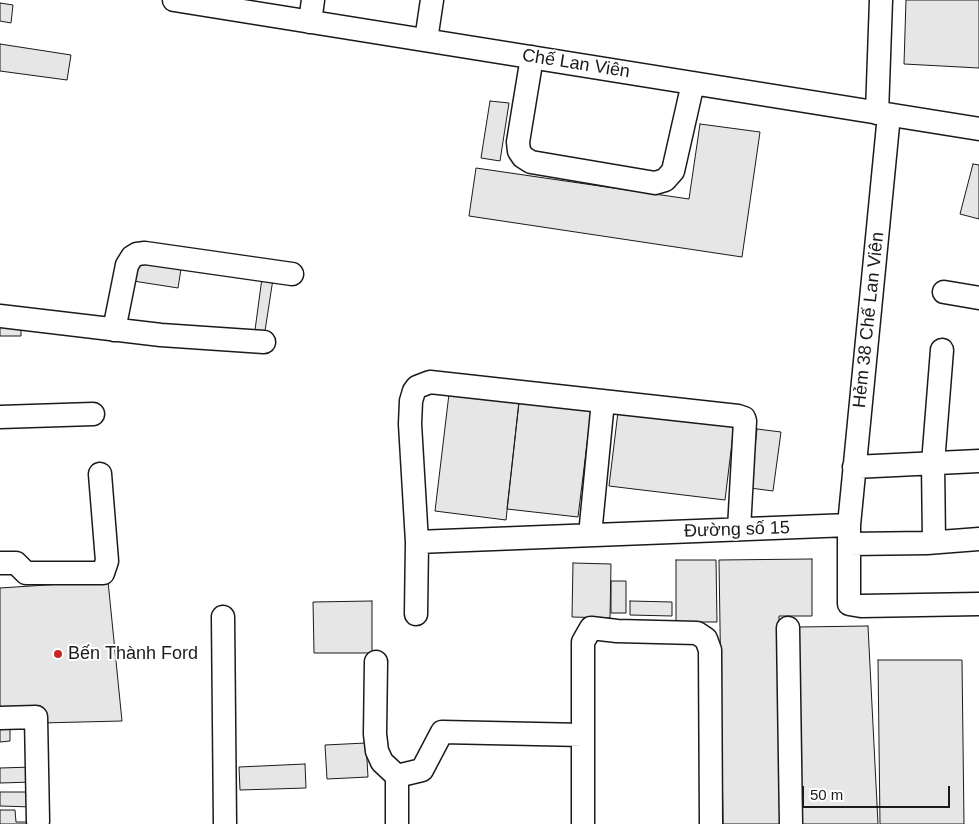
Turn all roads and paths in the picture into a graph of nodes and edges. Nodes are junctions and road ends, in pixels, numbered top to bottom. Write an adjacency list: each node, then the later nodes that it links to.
1 (174, 0): 5 (street, Chế Lan Viên)
2 (313, 0): 5 (street)
3 (432, 0): 6 (street)
4 (882, 0): 9 (street, Hẻm 38 Chế Lan Viên)
5 (310, 22): 6 (street, Chế Lan Viên)
6 (426, 40): 7 (street, Chế Lan Viên)
7 (532, 57): 8 (street, Chế Lan Viên); 8 (street)
8 (693, 83): 9 (street, Chế Lan Viên)
9 (883, 114): 10 (street, Chế Lan Viên); 23 (street, Hẻm 38 Chế Lan Viên)
10 (979, 129)
11 (292, 274): 15 (street)
12 (944, 292): 13 (street)
13 (979, 298)
14 (0, 316): 15 (street)
15 (114, 330): 16 (street)
16 (264, 342)
17 (942, 350): 22 (street)
18 (603, 401): 25 (street); 27 (street); 29 (street)
19 (93, 414): 20 (street)
20 (0, 417)
21 (979, 461): 22 (street)
22 (933, 463): 23 (street); 30 (street)
23 (854, 467): 26 (street, Hẻm 38 Chế Lan Viên)
24 (100, 474): 31 (street)
25 (739, 529): 26 (street, Đường số 15); 27 (street, Đường số 15)
26 (849, 534): 30 (street, Đường số 15); 32 (street)
27 (590, 535): 29 (street, Đường số 15)
28 (979, 539): 30 (street, Đường số 15)
29 (417, 542): 33 (street)
30 (934, 542)
31 (0, 563)
32 (979, 604)
33 (416, 614)
34 (223, 616): 41 (street)
35 (788, 628): 45 (street)
36 (376, 662): 39 (street)
37 (0, 718): 40 (street)
38 (584, 735): 39 (street); 43 (street); 44 (street)
39 (396, 776): 42 (street)
40 (38, 821)
41 (225, 824)
42 (397, 824)
43 (583, 824)
44 (711, 824)
45 (791, 824)

